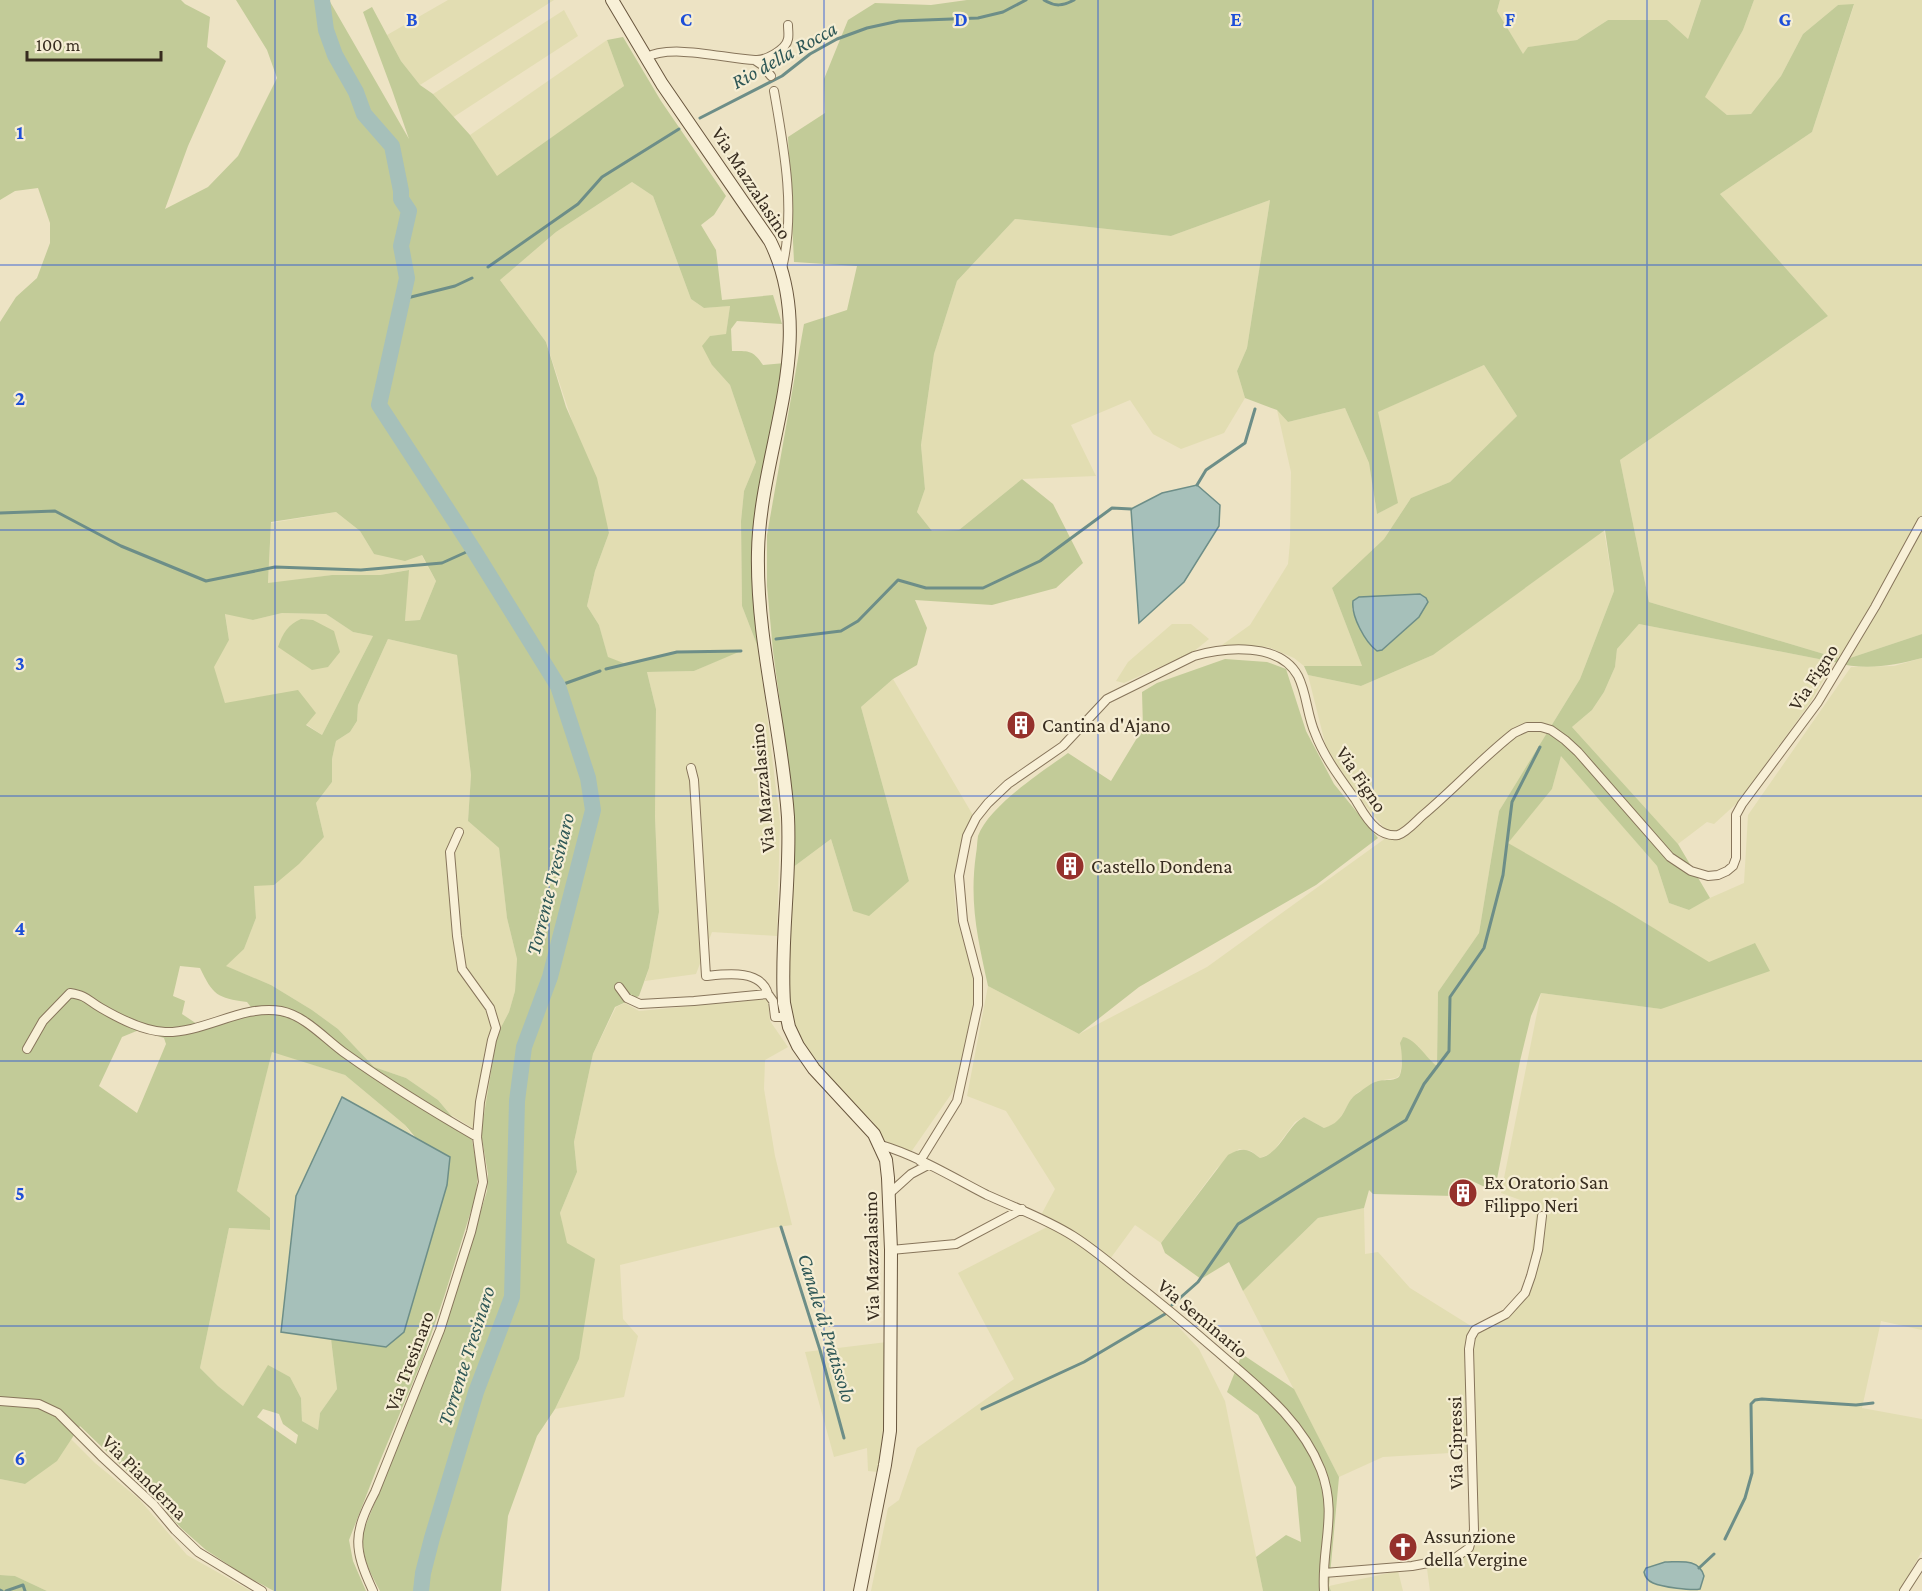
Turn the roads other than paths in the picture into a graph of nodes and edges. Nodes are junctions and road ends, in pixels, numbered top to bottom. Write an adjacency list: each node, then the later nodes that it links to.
1 (612, 0): 3 (main road, Via Mazzalasino)
2 (788, 26): 4 (street)
3 (645, 58): 4 (street); 7 (main road, Via Mazzalasino)
4 (756, 61): 5 (street)
5 (771, 76)
6 (774, 91): 7 (street)
7 (783, 268): 13 (main road, Via Mazzalasino)
8 (1922, 521): 17 (street, Via Figno)
9 (691, 768): 12 (street)
10 (459, 832): 15 (street, Via Tresinaro)
11 (619, 987): 12 (street)
12 (768, 994): 13 (street)
13 (787, 1017): 16 (main road, Via Mazzalasino)
14 (27, 1049): 15 (street)
15 (477, 1137): 26 (street, Via Tresinaro)
16 (881, 1145): 17 (street, Via Seminario); 18 (main road, Via Mazzalasino)
17 (924, 1163): 18 (street); 19 (street, Via Seminario)
18 (890, 1193): 21 (main road, Via Mazzalasino)
19 (1022, 1209): 21 (street); 24 (street, Via Seminario)
20 (1542, 1216): 24 (street, Via Cipressi)
21 (891, 1250): 27 (main road, Via Mazzalasino)
22 (0, 1401): 25 (street, Via Pianderna)
23 (1922, 1563): 29 (street)
24 (1324, 1573): 28 (street, Via Seminario)
25 (262, 1591)
26 (373, 1591)
27 (860, 1591)
28 (1324, 1591)
29 (1904, 1591)

